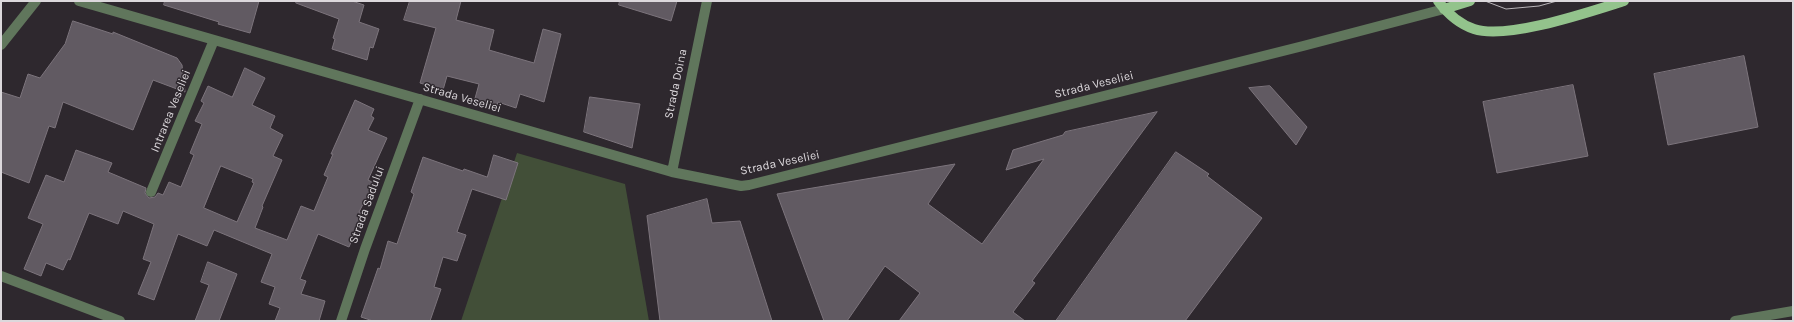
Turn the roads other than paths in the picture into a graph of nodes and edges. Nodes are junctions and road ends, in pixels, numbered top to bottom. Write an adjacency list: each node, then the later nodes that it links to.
1 (36, 1): 8 (street)
2 (79, 1): 7 (street, Strada Veseliei)
3 (707, 1): 10 (street, Strada Doina)
4 (1470, 1): 6 (main road)
5 (1624, 1): 6 (main road)
6 (1441, 5): 10 (street, Strada Veseliei)
7 (214, 40): 9 (street, Strada Veseliei); 11 (street, Intrarea Veseliei)
8 (1, 45)
9 (420, 99): 10 (street, Strada Veseliei); 15 (street, Strada Sadului)
10 (672, 172)
11 (151, 192)
12 (1, 276): 14 (street)
13 (1793, 311): 16 (street)
14 (120, 321)
15 (341, 321)
16 (1735, 321)

